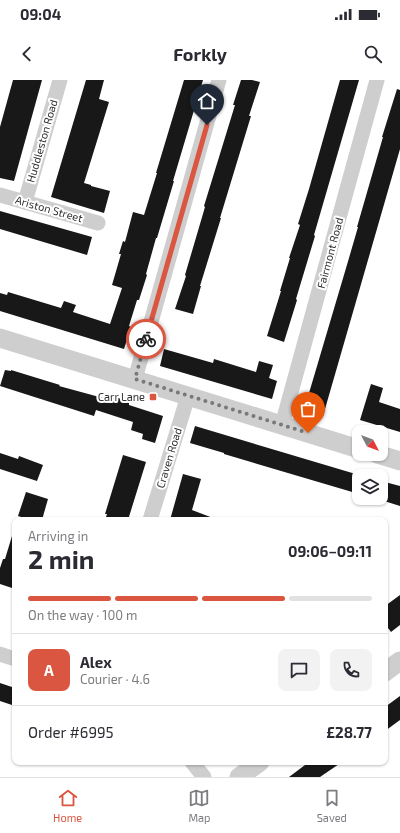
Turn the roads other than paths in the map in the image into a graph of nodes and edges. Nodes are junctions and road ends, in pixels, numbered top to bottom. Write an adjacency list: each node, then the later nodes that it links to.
1 (60, 80): 5 (street, Huddleston Road)
2 (219, 80): 8 (street)
3 (377, 80): 10 (street, Fairmont Road)
4 (0, 195): 5 (street, Ariston Street)
5 (25, 202): 6 (street, Ariston Street)
6 (98, 223)
7 (0, 338): 8 (street)
8 (135, 379): 9 (street)
9 (188, 396): 10 (street); 14 (street, Craven Road)
10 (282, 425): 11 (street)
11 (352, 446)
12 (388, 457): 13 (street)
13 (400, 461)
14 (151, 517)
15 (0, 654): 16 (street)
16 (12, 658)
17 (400, 661): 18 (street)
18 (388, 670)
19 (194, 765): 21 (street)
20 (256, 765): 22 (street)
21 (204, 777)
22 (239, 777)

